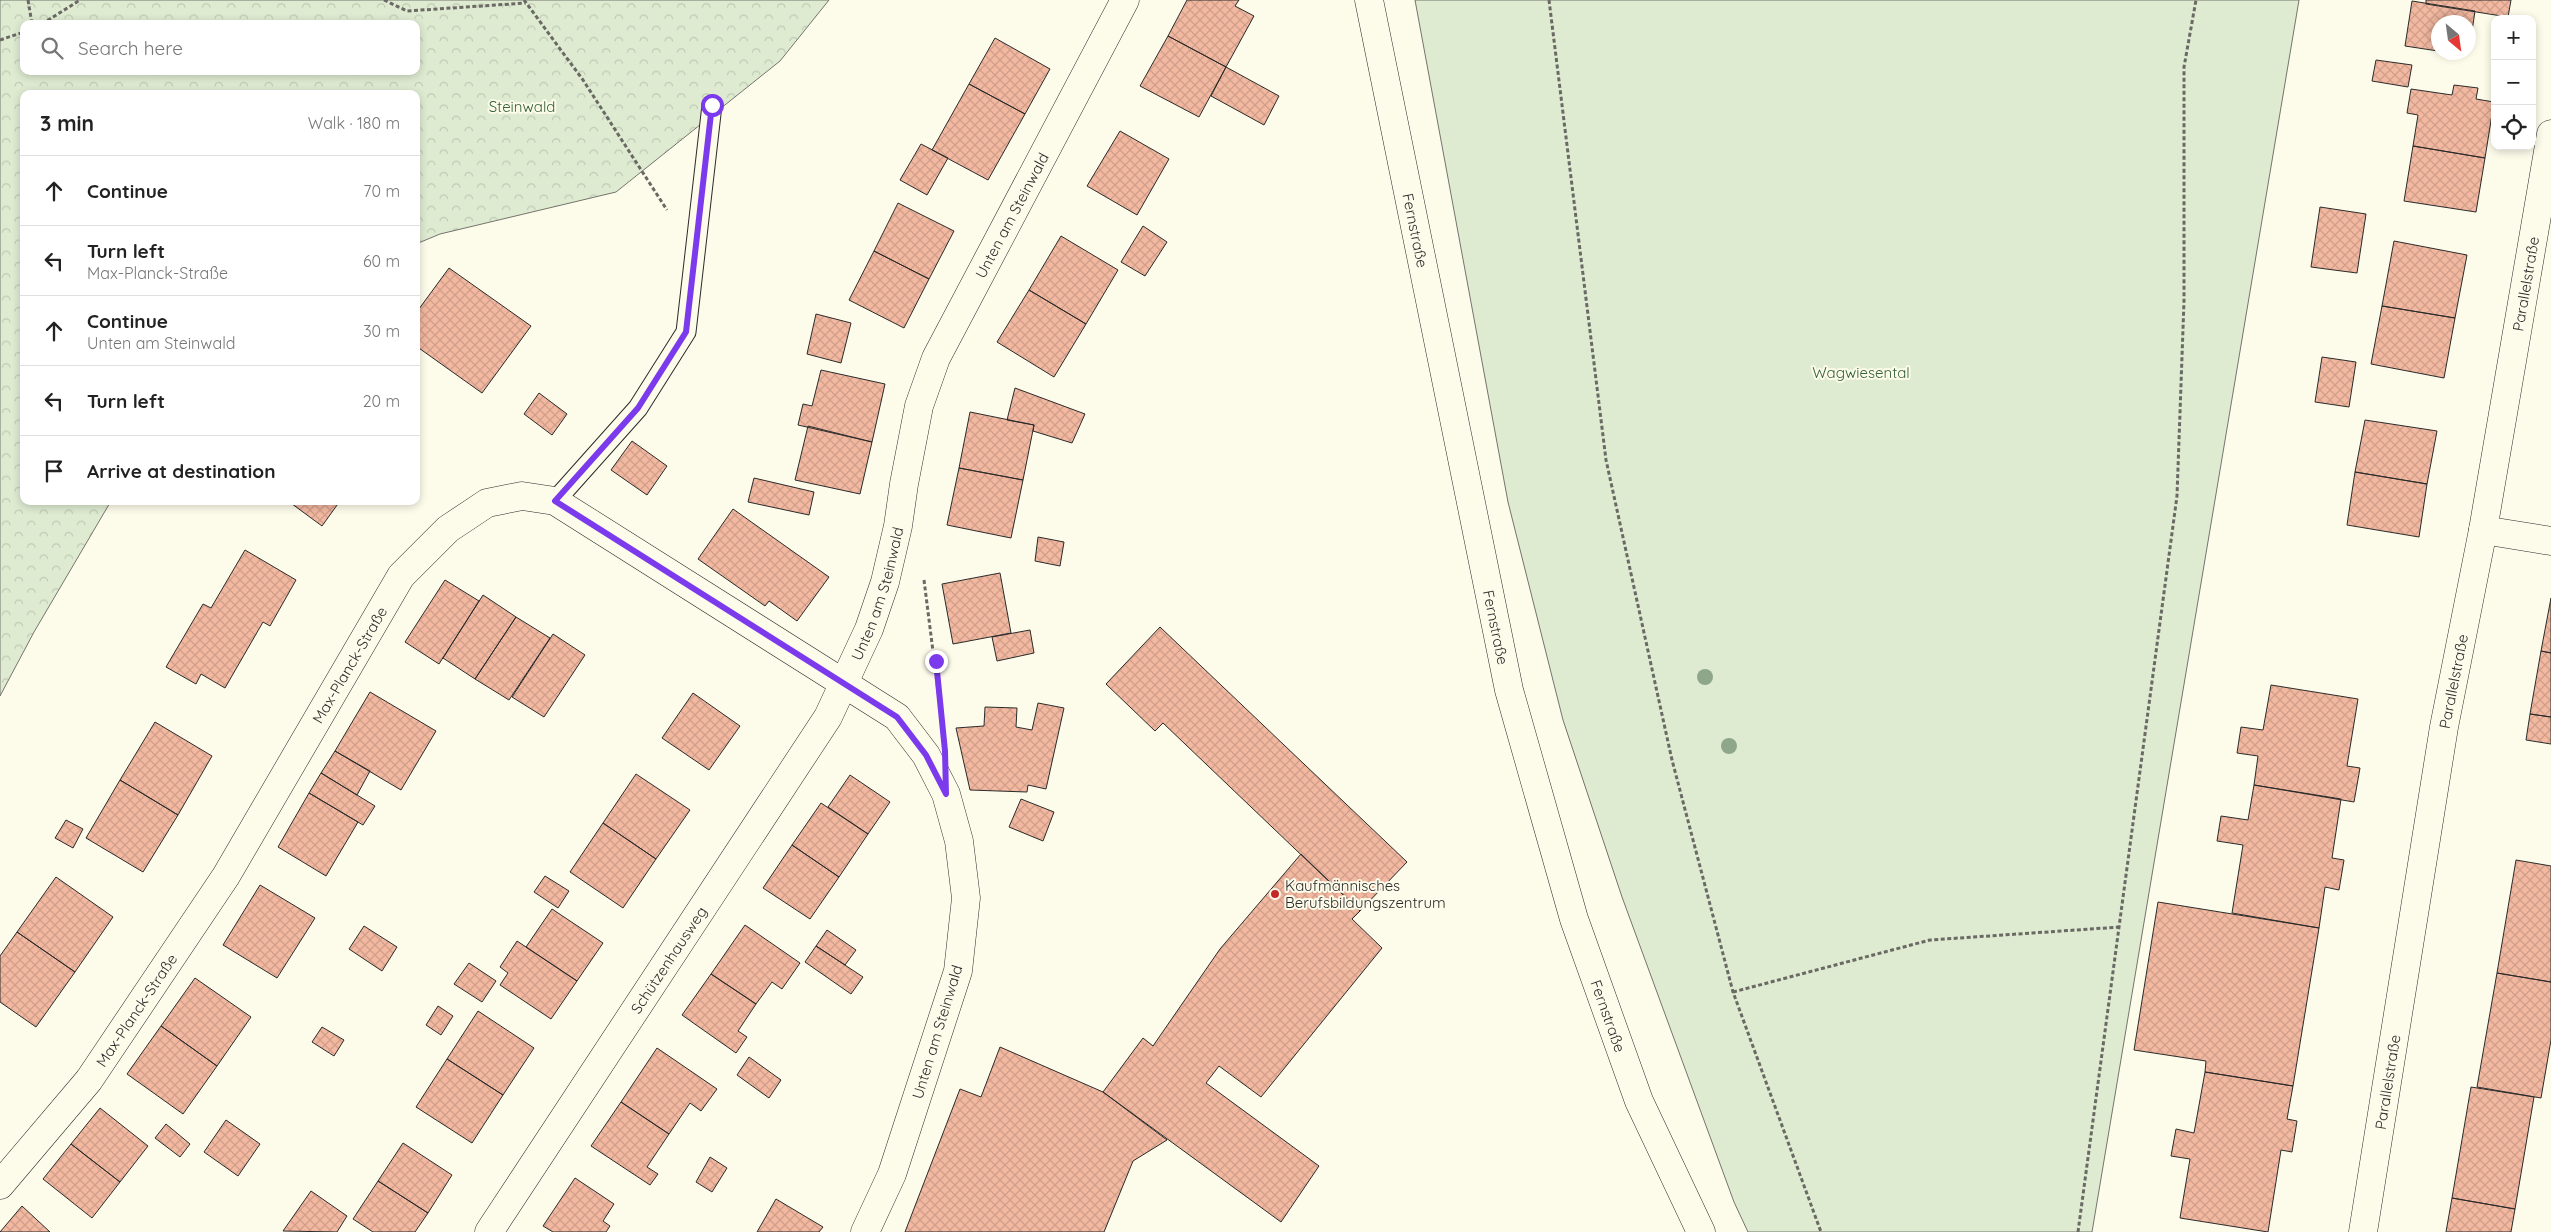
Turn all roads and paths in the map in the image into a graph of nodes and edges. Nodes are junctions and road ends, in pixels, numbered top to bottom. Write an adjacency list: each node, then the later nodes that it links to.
1 (28, 0): 9 (path)
2 (80, 0): 10 (path)
3 (384, 0): 8 (path)
4 (1125, 0): 20 (street, Unten am Steinwald)
5 (1369, 0): 27 (street, Fernstraße)
6 (1549, 0): 23 (path)
7 (2196, 0): 22 (path)
8 (526, 2): 15 (path)
9 (31, 20)
10 (48, 20)
11 (20, 33): 12 (path)
12 (0, 40)
13 (712, 105): 15 (lane)
14 (2551, 134): 17 (street, Parallelstraße)
15 (696, 255): 16 (lane)
16 (555, 501): 20 (street, Max-Planck-Straße); 24 (street, Max-Planck-Straße)
17 (2483, 530): 18 (street); 30 (street, Parallelstraße)
18 (2551, 541)
19 (924, 577): 21 (path)
20 (844, 684): 25 (street, Schützenhausweg); 26 (street, Unten am Steinwald)
21 (942, 724)
22 (2120, 927): 23 (path); 29 (path)
23 (1733, 992): 28 (path)
24 (0, 1186)
25 (489, 1232)
26 (866, 1232)
27 (1701, 1232)
28 (1821, 1232)
29 (2078, 1232)
30 (2362, 1232)

